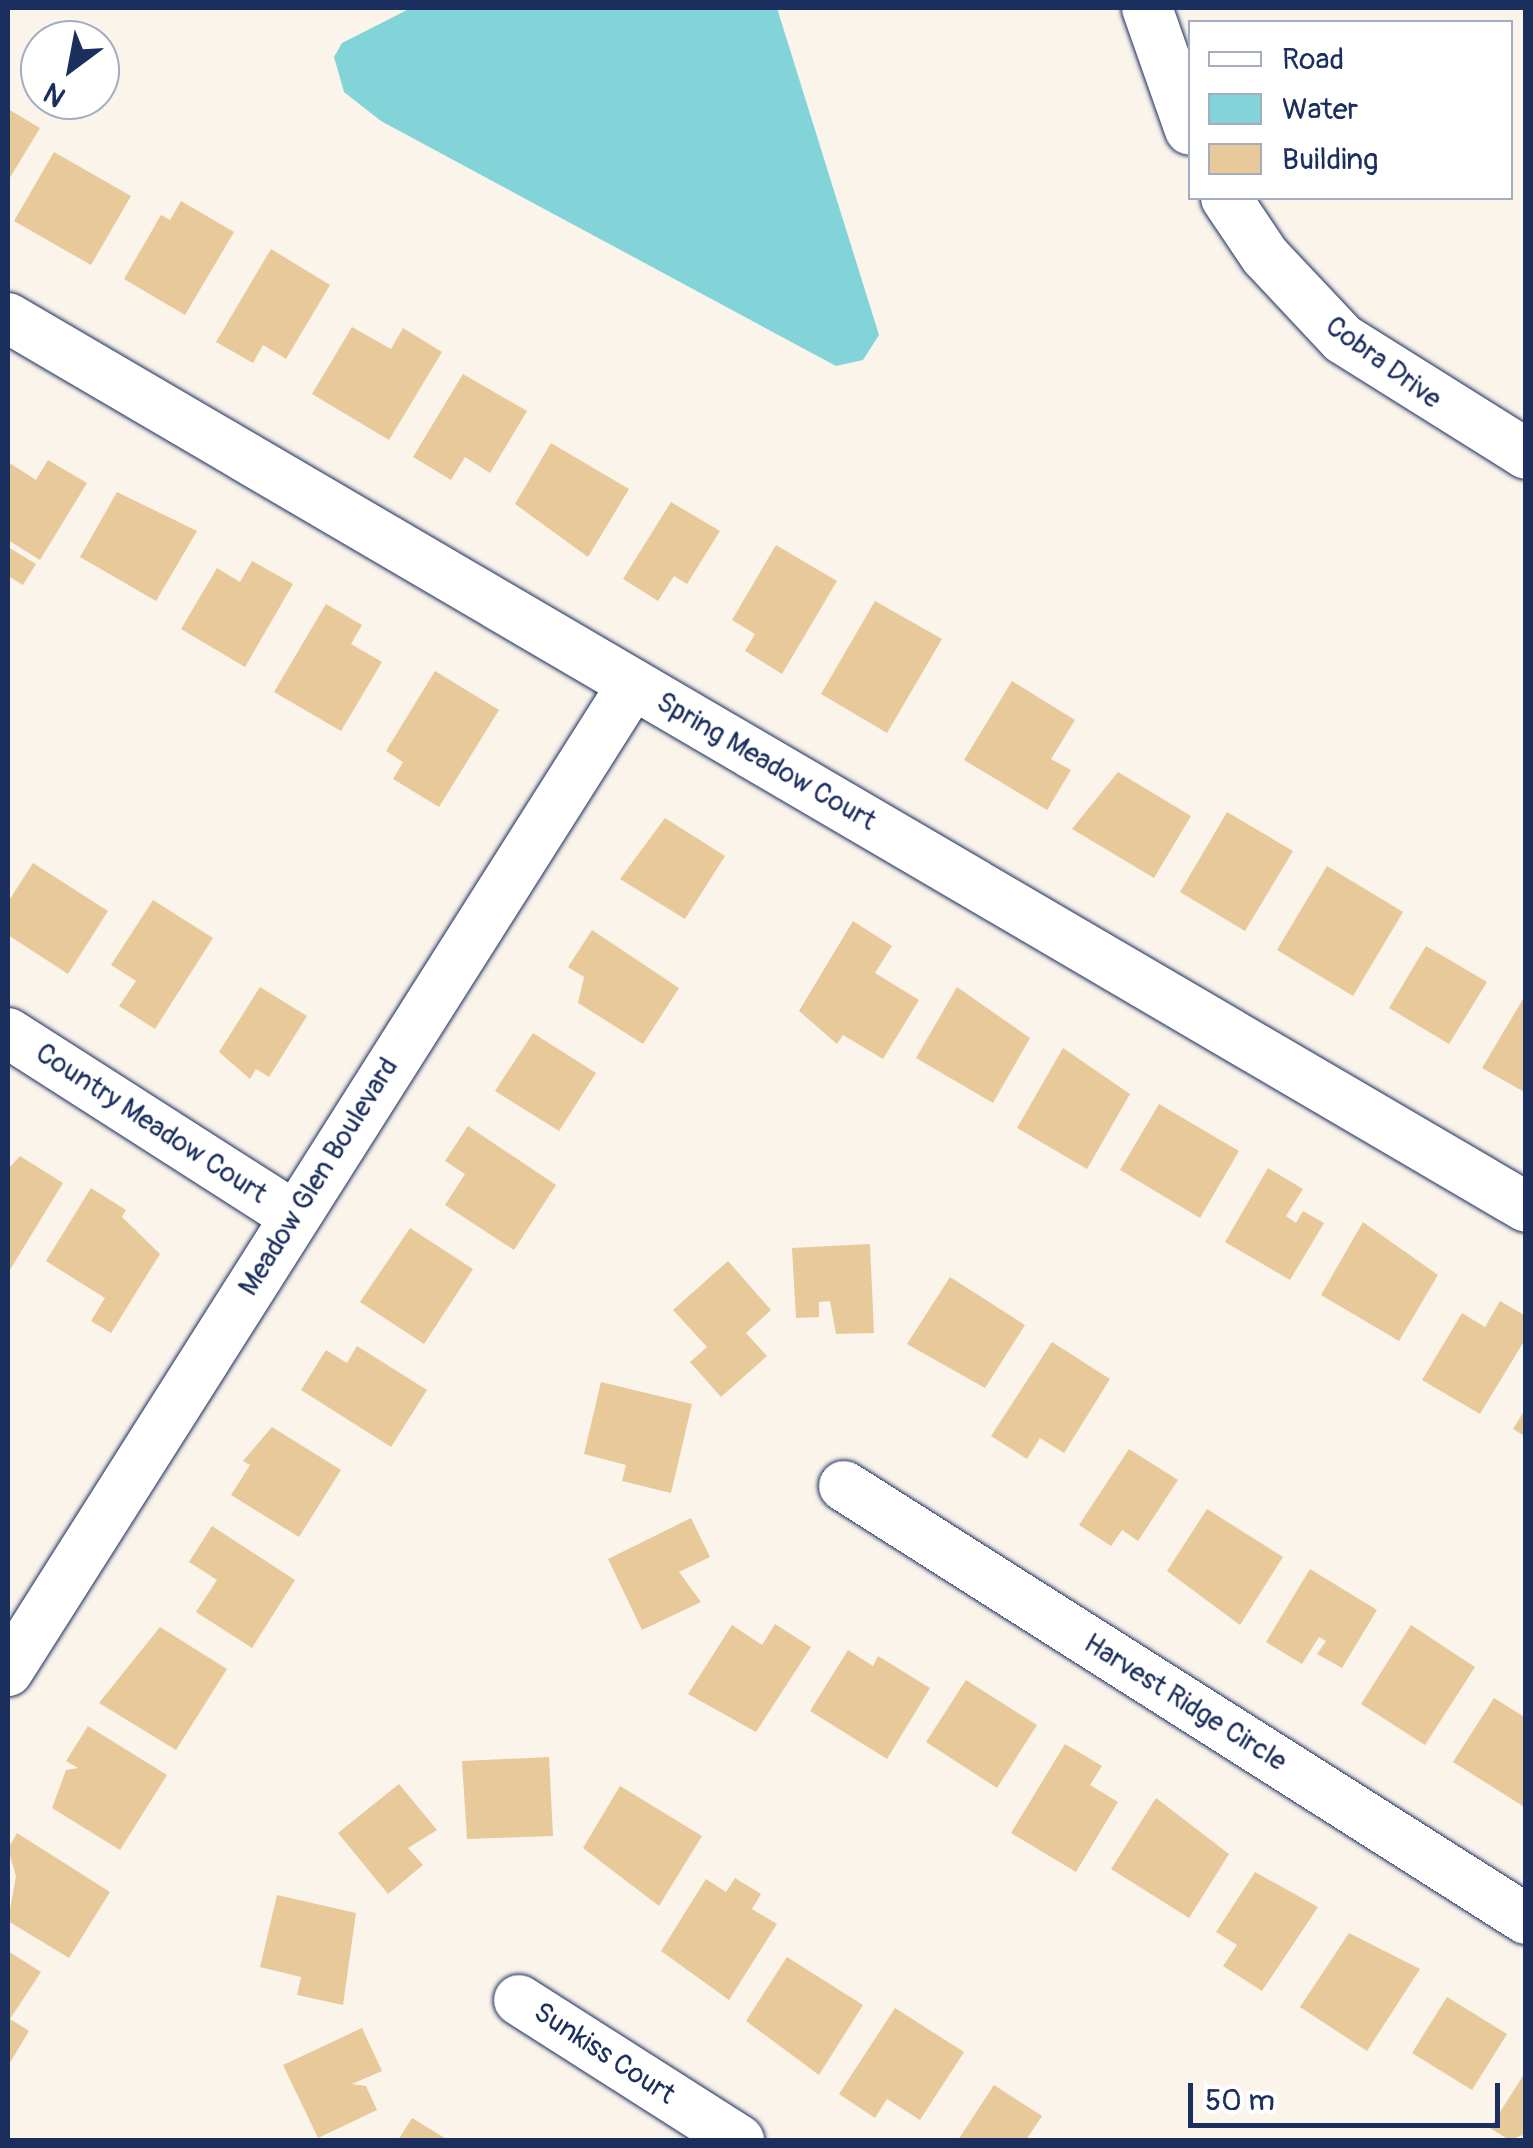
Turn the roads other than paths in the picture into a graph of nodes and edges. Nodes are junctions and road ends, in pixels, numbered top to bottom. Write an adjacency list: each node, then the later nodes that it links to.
1 (1147, 8): 2 (street)
2 (1188, 124)
3 (1227, 200): 5 (street, Cobra Drive)
4 (8, 318): 6 (street, Spring Meadow Court)
5 (1526, 454)
6 (633, 684): 8 (street, Spring Meadow Court); 9 (street, Meadow Glen Boulevard)
7 (8, 1033): 9 (street, Country Meadow Court)
8 (1526, 1206)
9 (294, 1216): 11 (street, Meadow Glen Boulevard)
10 (844, 1486): 12 (street, Harvest Ridge Circle)
11 (8, 1671)
12 (1526, 1920)
13 (520, 2000): 14 (street, Sunkiss Court)
14 (739, 2140)

